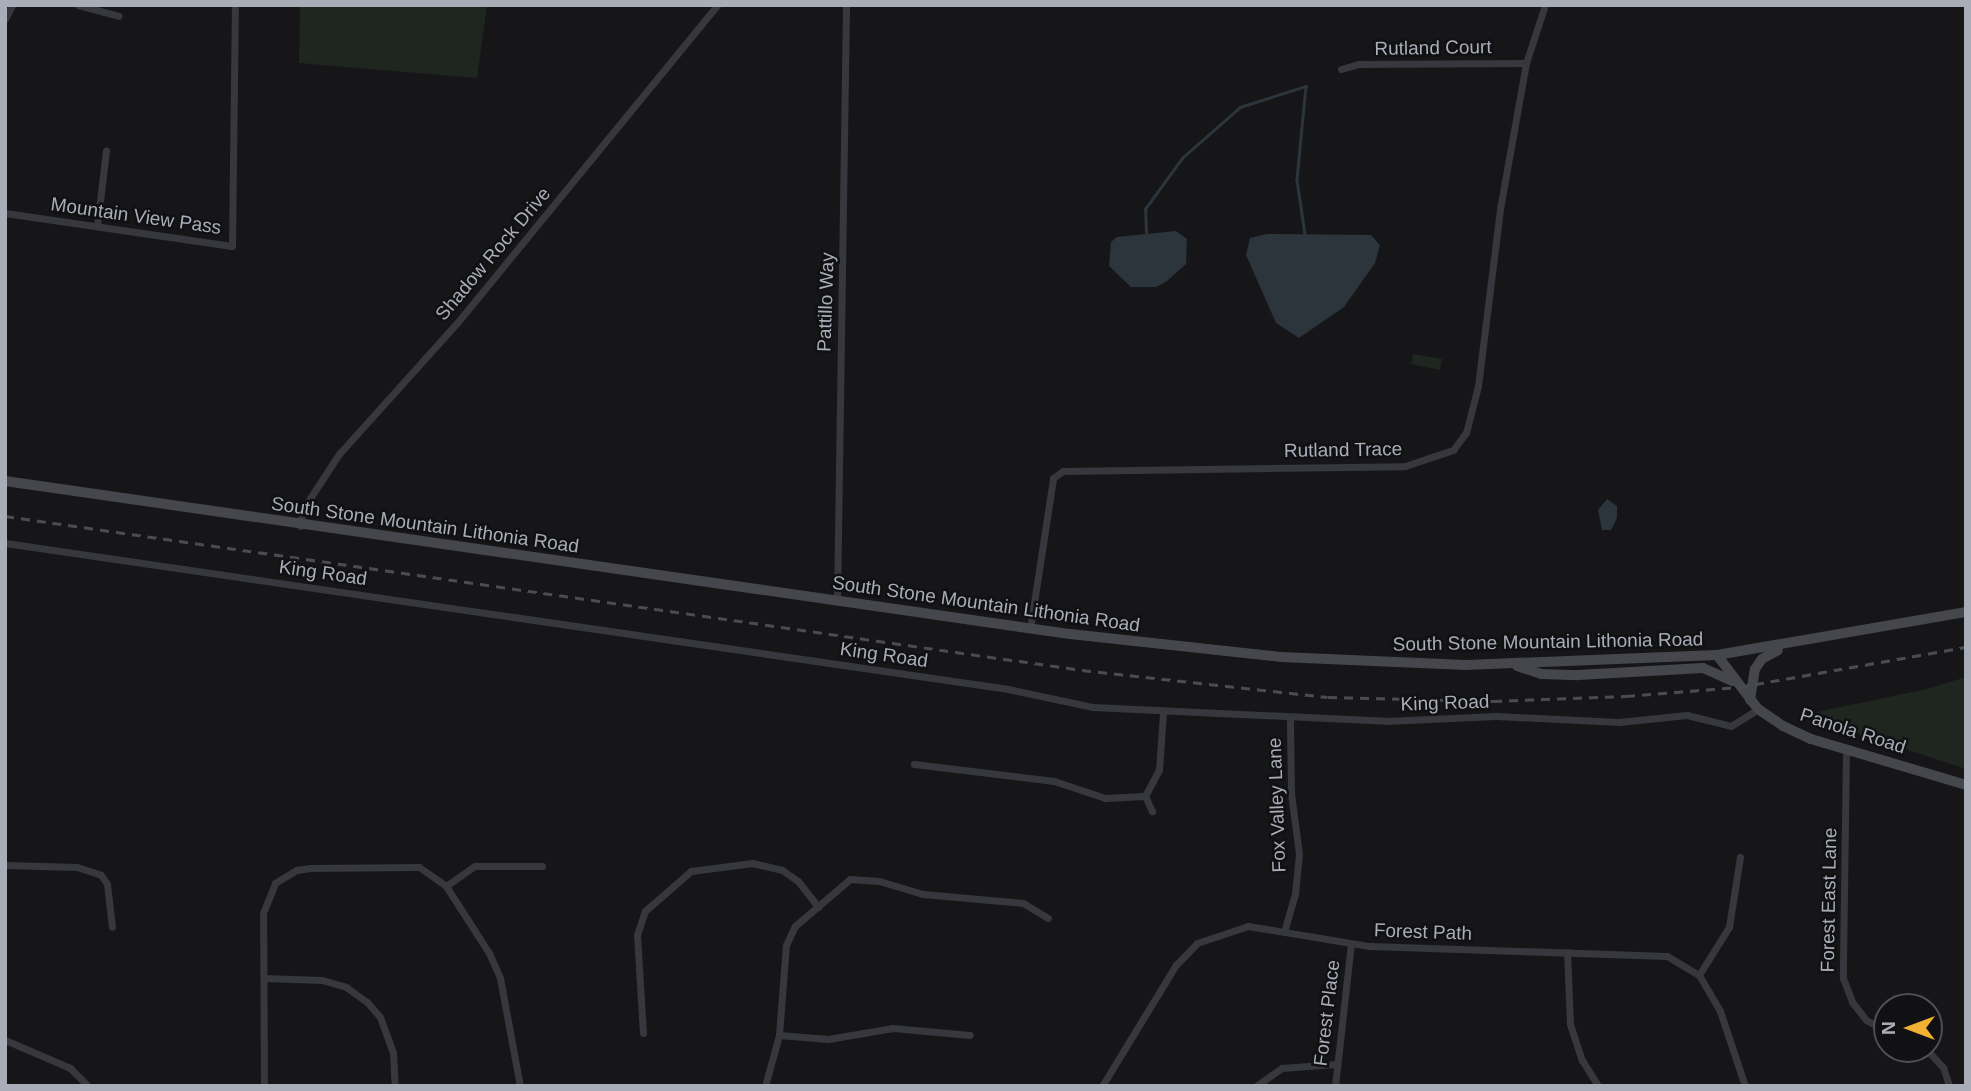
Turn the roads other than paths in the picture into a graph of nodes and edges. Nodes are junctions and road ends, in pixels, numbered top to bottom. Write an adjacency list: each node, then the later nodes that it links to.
1 (12, 5): 8 (street)
2 (78, 5): 7 (street)
3 (235, 5): 13 (street, Mountain View Pass)
4 (717, 5): 15 (street, Shadow Rock Drive)
5 (846, 5): 17 (street, Pattillo Way)
6 (1545, 5): 9 (street, Rutland Trace)
7 (119, 16)
8 (5, 19)
9 (1526, 63): 10 (street, Rutland Court); 19 (street, Rutland Trace)
10 (1340, 69)
11 (106, 151): 13 (street)
12 (5, 213): 13 (street, Mountain View Pass)
13 (97, 226)
14 (5, 481): 15 (main road, South Stone Mountain Lithonia Road)
15 (300, 526): 17 (main road, South Stone Mountain Lithonia Road)
16 (5, 543): 26 (street, King Road)
17 (836, 601): 19 (main road, South Stone Mountain Lithonia Road)
18 (1966, 611): 20 (main road, South Stone Mountain Lithonia Road)
19 (1030, 629): 22 (main road, South Stone Mountain Lithonia Road)
20 (1785, 646): 21 (main road, South Stone Mountain Lithonia Road); 24 (main road)
21 (1717, 655): 22 (main road, South Stone Mountain Lithonia Road); 23 (main road, Panola Road)
22 (1510, 664): 23 (main road)
23 (1734, 681): 24 (main road, Panola Road)
24 (1750, 700): 25 (main road, Panola Road)
25 (1758, 709): 27 (street, King Road); 28 (main road, Panola Road)
26 (1163, 713): 27 (street, King Road); 31 (street)
27 (1290, 718): 40 (street, Fox Valley Lane)
28 (1846, 750): 30 (main road, Panola Road); 45 (street, Forest East Lane)
29 (914, 764): 31 (street)
30 (1966, 785)
31 (1145, 796): 32 (street)
32 (1152, 811)
33 (1740, 857): 43 (street)
34 (5, 865): 39 (street)
35 (542, 866): 36 (street)
36 (446, 886): 44 (street); 55 (street)
37 (818, 907): 38 (street); 46 (street); 47 (street)
38 (1048, 918)
39 (112, 927)
40 (1284, 932): 41 (street, Forest Path); 57 (street, Forest Path)
41 (1351, 944): 42 (street, Forest Path); 51 (street, Forest Place)
42 (1567, 952): 43 (street, Forest Path); 60 (street)
43 (1699, 975): 61 (street, Forest Path)
44 (264, 978): 53 (street); 54 (street)
45 (1873, 1024)
46 (643, 1033)
47 (779, 1035): 48 (street); 56 (street)
48 (971, 1035)
49 (5, 1041): 52 (street)
50 (1939, 1063): 62 (street)
51 (1335, 1064): 58 (street); 59 (street, Forest Place)
52 (88, 1086)
53 (264, 1086)
54 (395, 1086)
55 (520, 1086)
56 (765, 1086)
57 (1102, 1086)
58 (1256, 1086)
59 (1335, 1086)
60 (1598, 1086)
61 (1745, 1086)
62 (1949, 1086)

